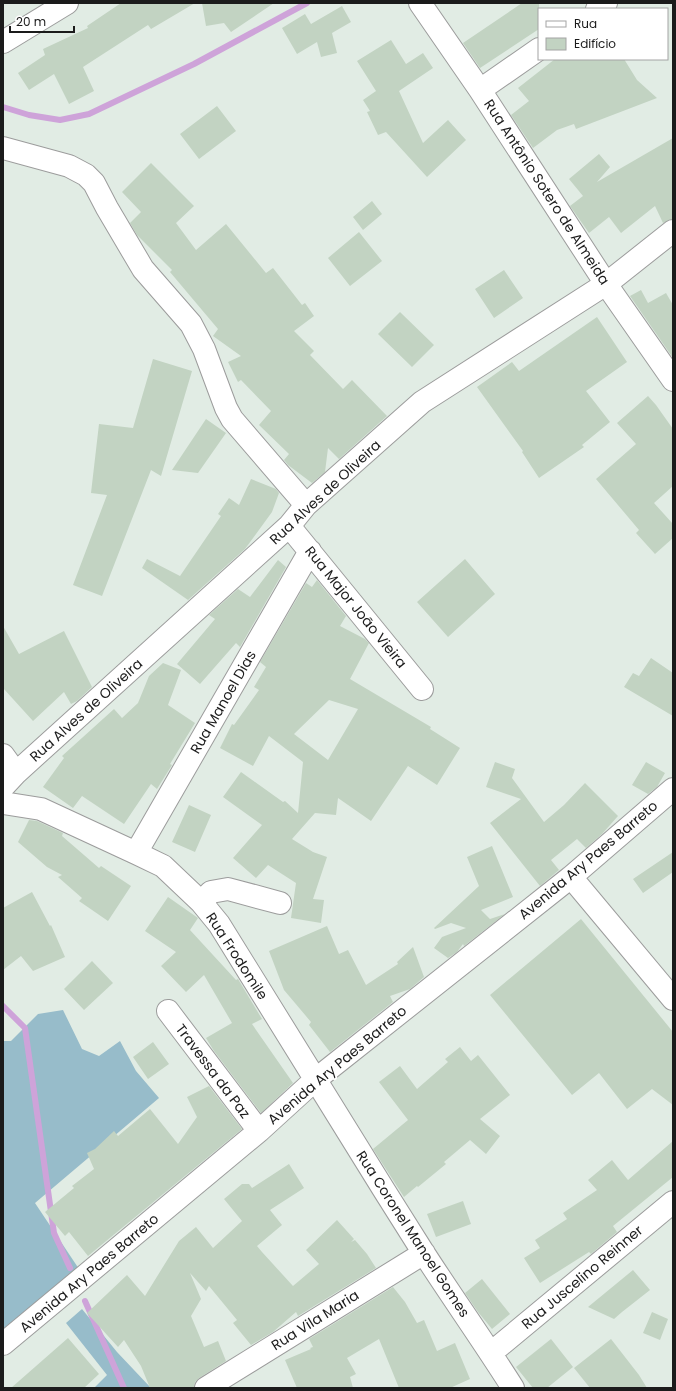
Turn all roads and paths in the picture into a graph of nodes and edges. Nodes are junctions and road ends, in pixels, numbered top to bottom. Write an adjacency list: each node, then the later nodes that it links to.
1 (67, 3): 3 (street)
2 (420, 3): 5 (street, Rua Antônio Sotero de Almeida)
3 (3, 42)
4 (538, 50): 5 (street)
5 (480, 90): 8 (street, Rua Antônio Sotero de Almeida)
6 (3, 148): 10 (street)
7 (673, 231): 8 (street, Rua Alves de Oliveira)
8 (606, 284): 9 (street, Rua Antônio Sotero de Almeida); 10 (street, Rua Alves de Oliveira)
9 (673, 380)
10 (306, 505): 11 (street, Rua Alves de Oliveira)
11 (289, 526): 12 (street, Rua Major João Vieira); 15 (street, Rua Alves de Oliveira)
12 (310, 551): 13 (street, Rua Major João Vieira); 18 (street, Rua Manoel Dias)
13 (422, 688)
14 (3, 754): 15 (street)
15 (9, 780)
16 (673, 789): 19 (street, Avenida Ary Paes Barreto)
17 (3, 803): 18 (street, Rua Frodomile)
18 (136, 852): 20 (street, Rua Frodomile)
19 (571, 878): 22 (street); 24 (street, Avenida Ary Paes Barreto)
20 (201, 902): 21 (street); 24 (street, Rua Frodomile)
21 (280, 903)
22 (673, 999)
23 (168, 1011): 25 (street, Travessa da Paz)
24 (315, 1080): 25 (street, Avenida Ary Paes Barreto); 27 (street, Rua Coronel Manoel Gomes)
25 (259, 1131): 28 (street, Avenida Ary Paes Barreto)
26 (673, 1202): 29 (street, Rua Juscelino Reinner)
27 (424, 1253): 29 (street, Rua Coronel Manoel Gomes); 30 (street, Rua Vila Maria)
28 (3, 1344)
29 (491, 1353): 31 (street, Rua Coronel Manoel Gomes)
30 (206, 1388)
31 (513, 1388)

